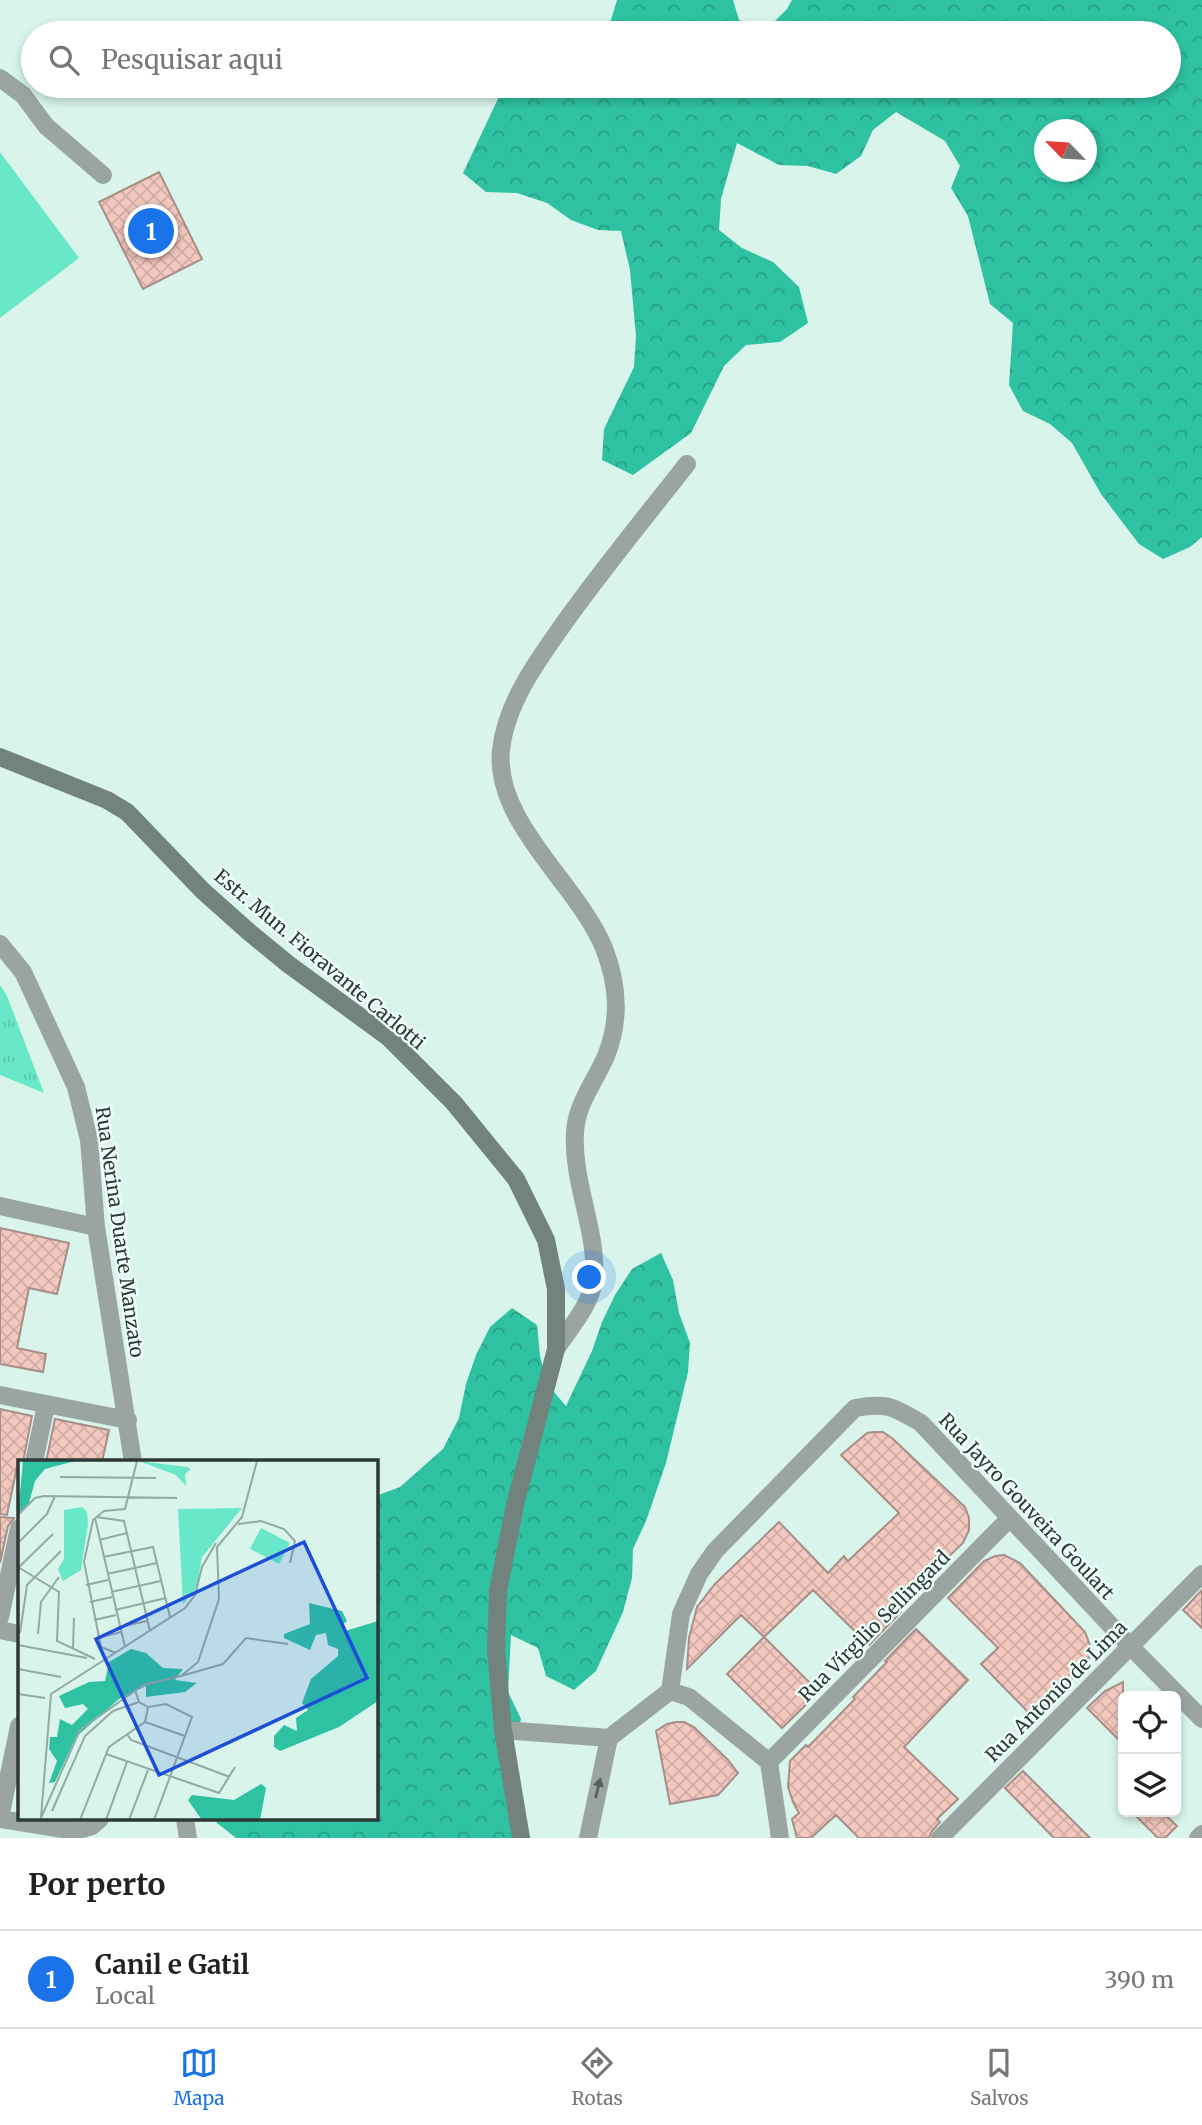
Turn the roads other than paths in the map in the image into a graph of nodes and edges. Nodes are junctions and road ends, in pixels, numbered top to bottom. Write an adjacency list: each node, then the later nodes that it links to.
1 (0, 78): 2 (street)
2 (21, 94)
3 (25, 98): 4 (street)
4 (103, 175)
5 (687, 464): 10 (street)
6 (0, 757): 10 (street, Estr. Mun. Fioravante Carlotti)
7 (0, 944): 9 (street, Rua Nerina Duarte Manzato)
8 (0, 1206): 9 (street)
9 (96, 1227): 13 (street, Rua Nerina Duarte Manzato)
10 (556, 1349): 25 (street, Estr. Mun. Fioravante Carlotti)
11 (0, 1395): 12 (street)
12 (46, 1405): 13 (street); 14 (street)
13 (128, 1420): 15 (street, Rua Nerina Duarte Manzato)
14 (34, 1460)
15 (133, 1460)
16 (1010, 1518): 22 (street, Rua Jayro Gouveira Goulart); 23 (street, Rua Jayro Gouveira Goulart); 28 (street, Rua Vírgilio Sellingard)
17 (18, 1533): 19 (street)
18 (1202, 1574): 22 (street, Rua Antonio de Lima)
19 (0, 1617)
20 (0, 1630): 21 (street)
21 (18, 1634)
22 (1131, 1647): 24 (street, Rua Jayro Gouveira Goulart); 37 (street, Rua Antonio de Lima)
23 (670, 1691): 27 (street); 28 (street)
24 (1202, 1719)
25 (503, 1730): 27 (street); 34 (street, Estr. Mun. Fioravante Carlotti)
26 (18, 1731): 29 (street)
27 (609, 1738): 35 (street, one-way to 27)
28 (769, 1762): 36 (street)
29 (0, 1819): 30 (street)
30 (99, 1820)
31 (185, 1820): 33 (street)
32 (1202, 1834): 38 (street)
33 (188, 1838)
34 (521, 1838)
35 (588, 1838)
36 (780, 1838)
37 (940, 1838)
38 (1198, 1838)

